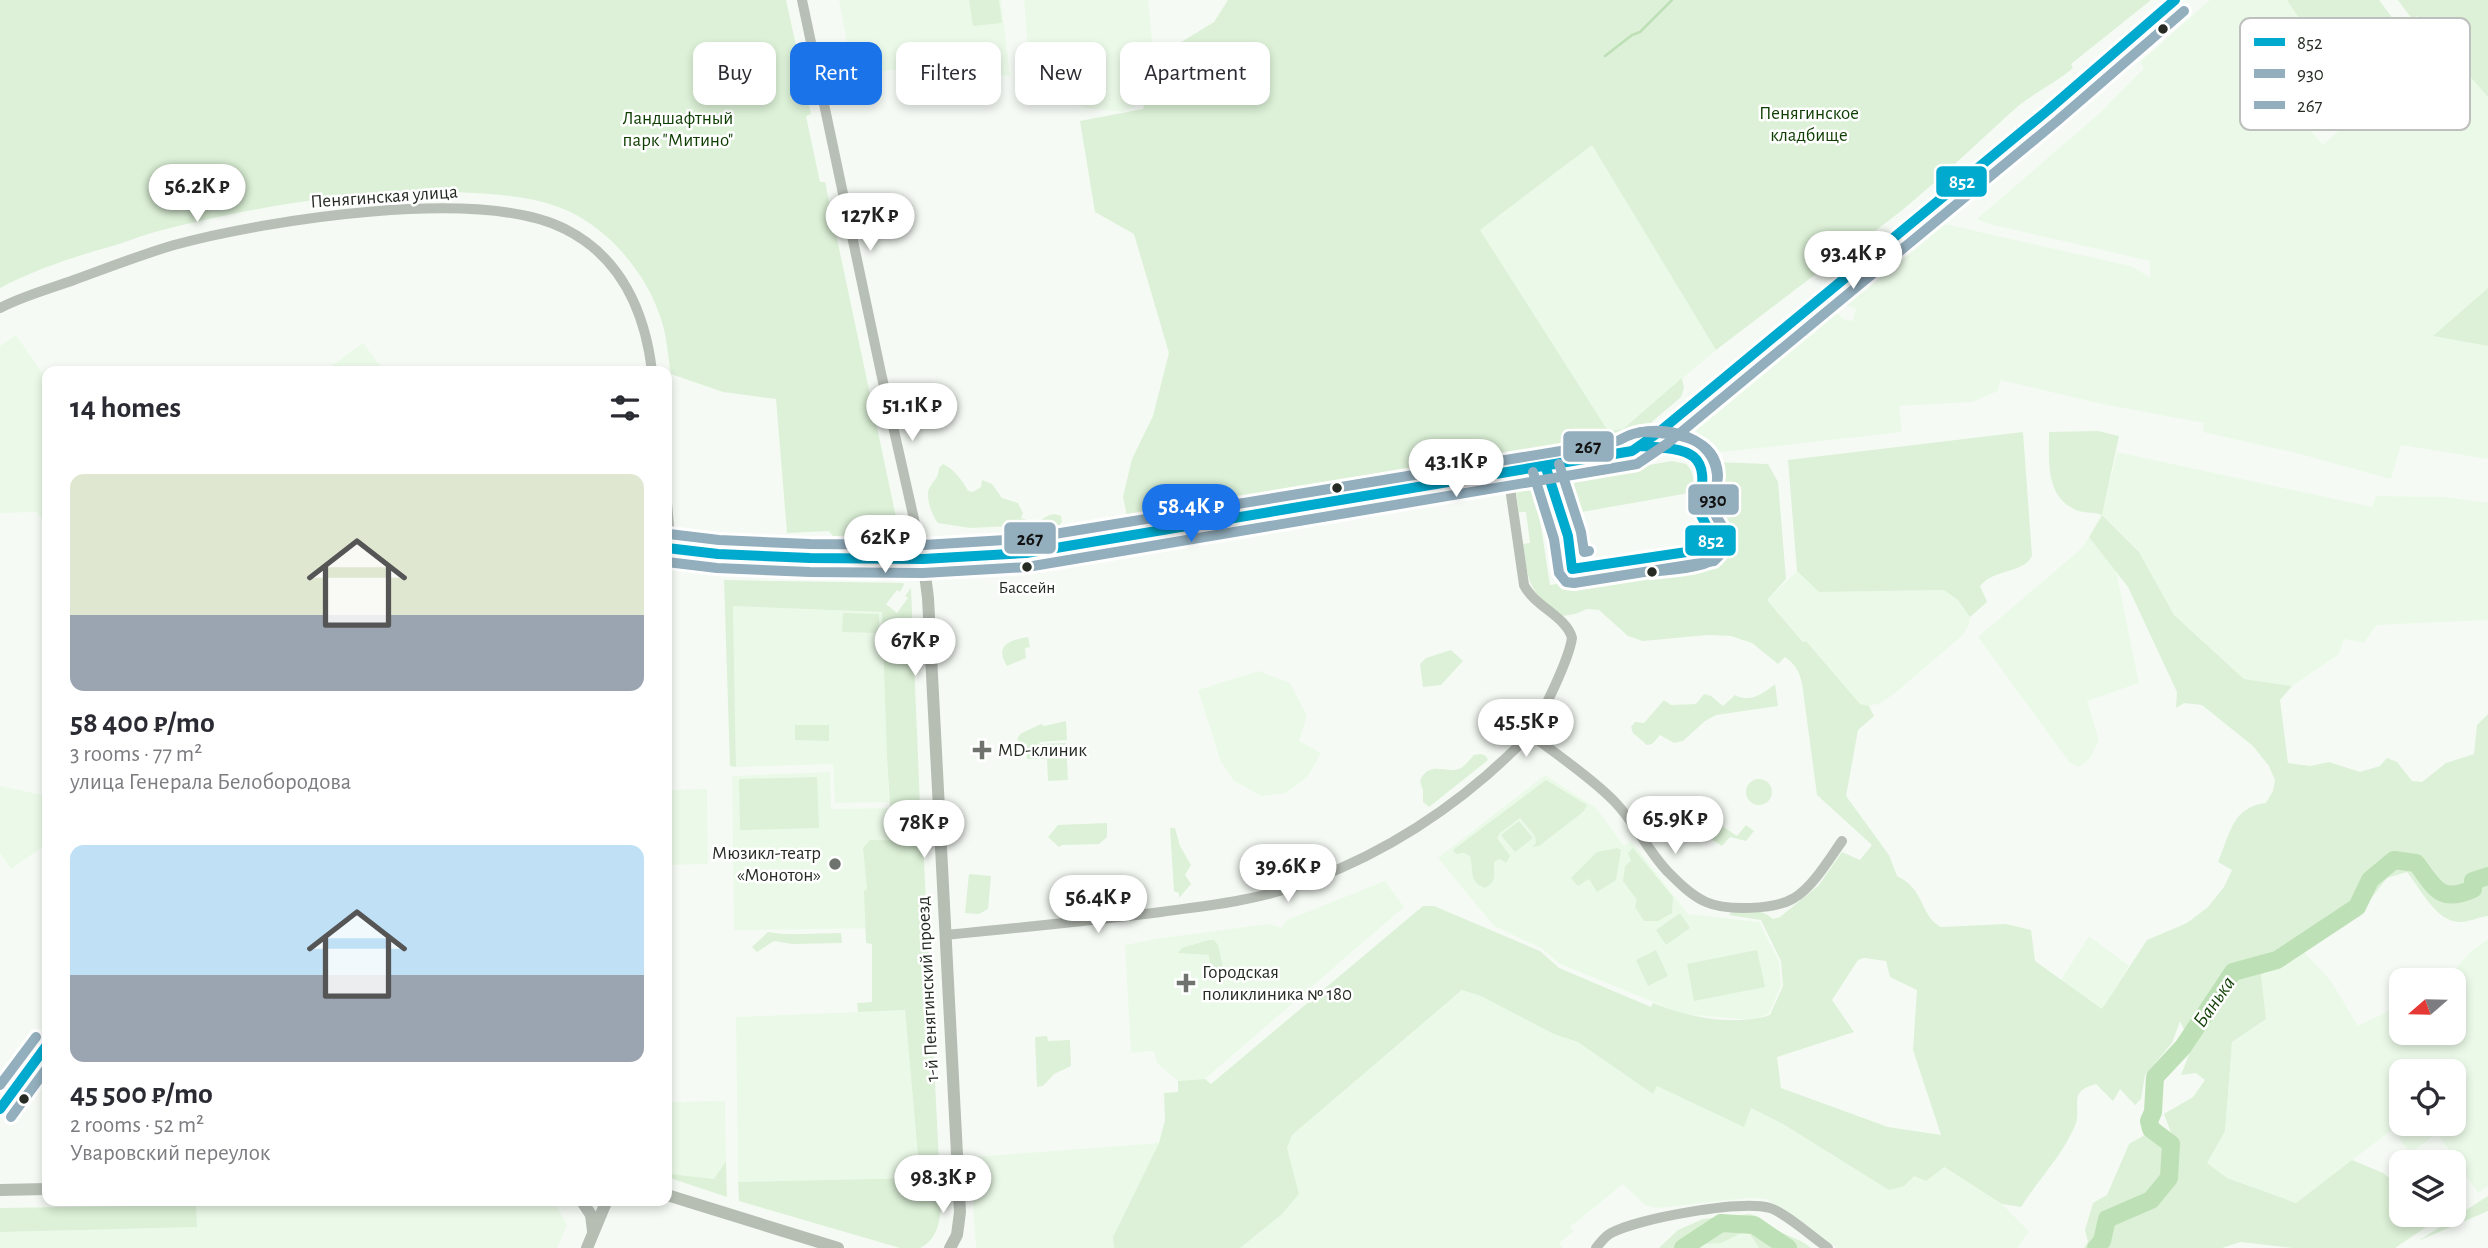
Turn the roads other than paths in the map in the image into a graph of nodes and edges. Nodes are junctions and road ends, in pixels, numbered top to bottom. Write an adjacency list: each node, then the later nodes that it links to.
1 (802, 0): 7 (street)
2 (2175, 0): 5 (main road)
3 (0, 308): 4 (street, Пенягинская улица)
4 (651, 366)
5 (1508, 474): 7 (main road); 8 (street)
6 (672, 548): 7 (main road)
7 (923, 559): 10 (main road, 1-й Пенягинский проезд)
8 (1530, 733): 9 (street); 10 (street)
9 (1842, 841)
10 (945, 935): 21 (main road, 1-й Пенягинский проезд)
11 (42, 1052): 12 (main road)
12 (0, 1109)
13 (42, 1189): 14 (main road)
14 (0, 1190)
15 (672, 1197): 20 (main road)
16 (585, 1206): 18 (main road)
17 (605, 1206): 18 (main road)
18 (593, 1235): 19 (main road)
19 (587, 1248)
20 (838, 1248)
21 (950, 1248)
22 (1596, 1248): 23 (street)
23 (1828, 1248)

